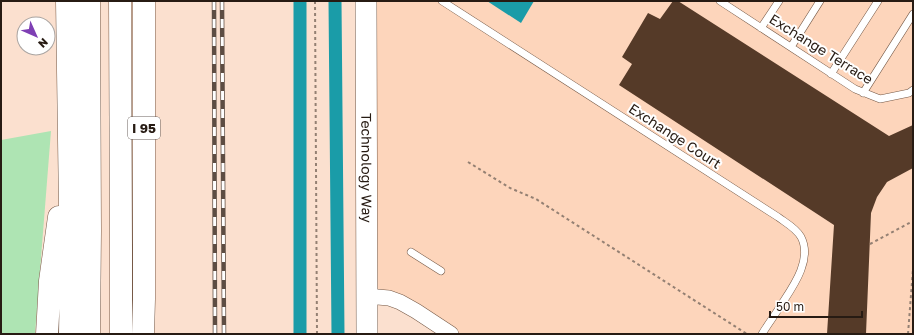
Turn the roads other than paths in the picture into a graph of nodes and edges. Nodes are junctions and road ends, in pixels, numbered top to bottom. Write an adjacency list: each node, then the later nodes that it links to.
1 (67, 1): 17 (highway)
2 (89, 1): 23 (highway)
3 (120, 1): 24 (highway)
4 (144, 1): 25 (highway, I 95)
5 (366, 1): 20 (street, Technology Way)
6 (442, 1): 28 (lane, Exchange Court)
7 (720, 1): 12 (lane, Exchange Terrace)
8 (779, 1): 12 (lane)
9 (820, 1): 13 (lane)
10 (878, 1): 14 (lane)
11 (913, 14): 16 (lane)
12 (761, 28): 13 (lane, Exchange Terrace)
13 (791, 47): 14 (lane, Exchange Terrace)
14 (831, 74): 16 (lane, Exchange Terrace)
15 (913, 90): 16 (lane, Exchange Terrace)
16 (863, 92)
17 (68, 144): 21 (highway); 22 (highway)
18 (411, 252): 19 (lane)
19 (441, 271)
20 (366, 296): 26 (street, Technology Way); 27 (street)
21 (47, 334)
22 (70, 334)
23 (89, 334)
24 (120, 334)
25 (143, 334)
26 (366, 334)
27 (451, 334)
28 (762, 334)

